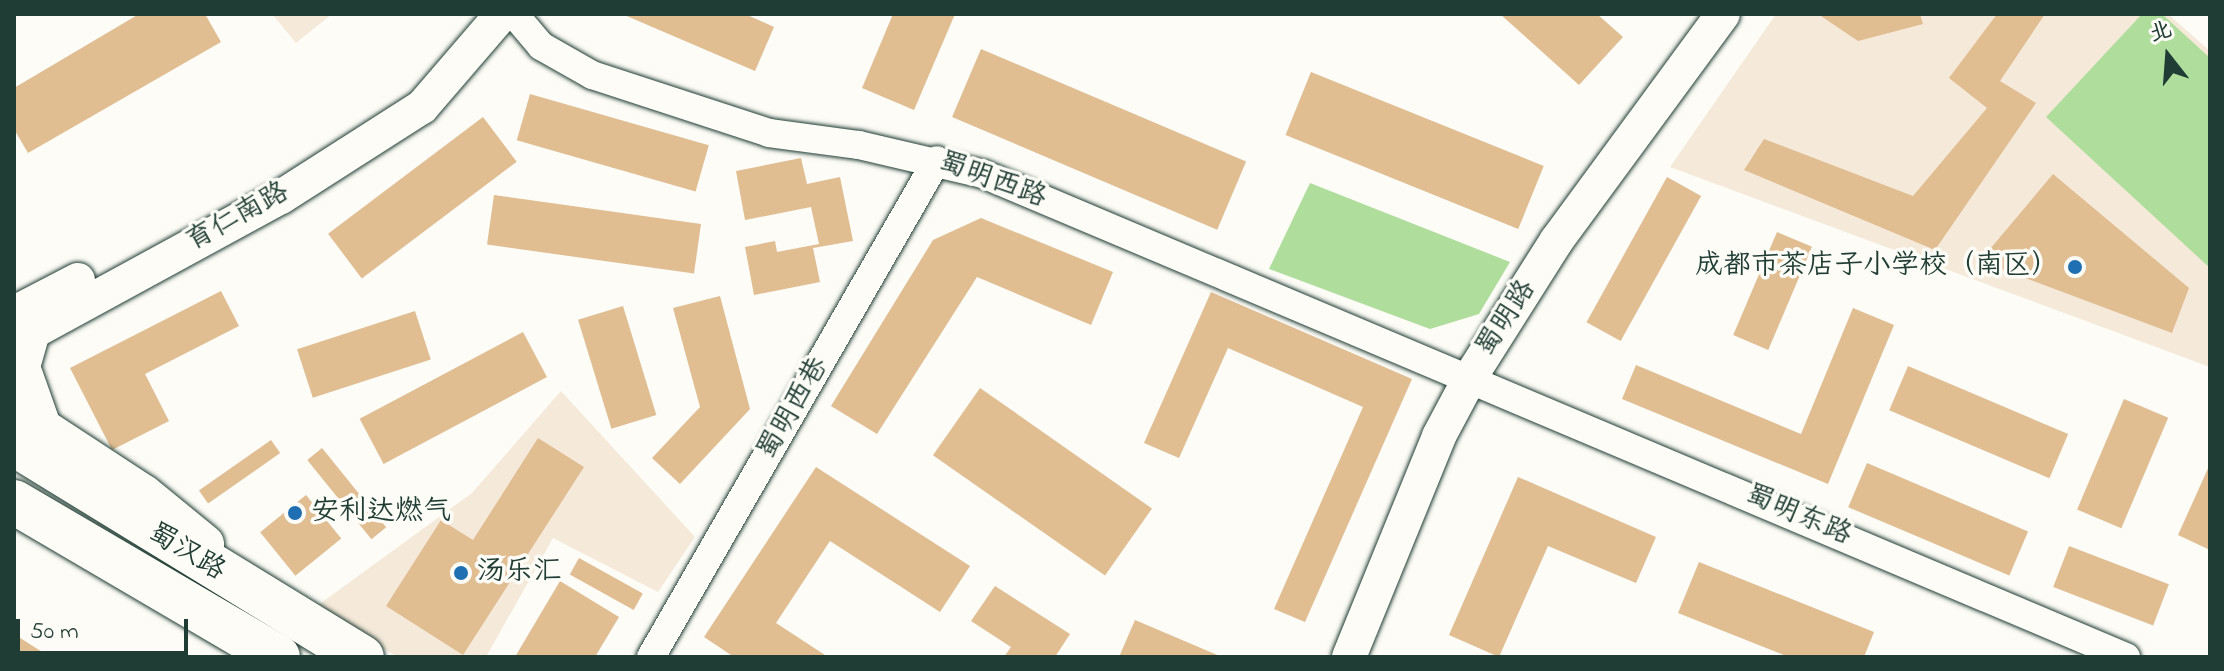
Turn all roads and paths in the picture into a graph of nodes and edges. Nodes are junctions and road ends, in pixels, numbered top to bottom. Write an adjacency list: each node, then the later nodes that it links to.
1 (472, 14): 6 (street)
2 (502, 14): 8 (street, 育仁南路)
3 (514, 14): 5 (street, 蜀明西路)
4 (1723, 14): 7 (street, 蜀明路)
5 (937, 160): 7 (street, 蜀明西路); 12 (street, 蜀明西巷)
6 (14, 313)
7 (1471, 376): 13 (street, 蜀明路); 14 (street, 蜀明东路)
8 (24, 427): 11 (highway, 蜀汉路)
9 (14, 502): 10 (highway, 蜀汉路)
10 (278, 657)
11 (362, 657)
12 (651, 657)
13 (1349, 657)
14 (2126, 657)

